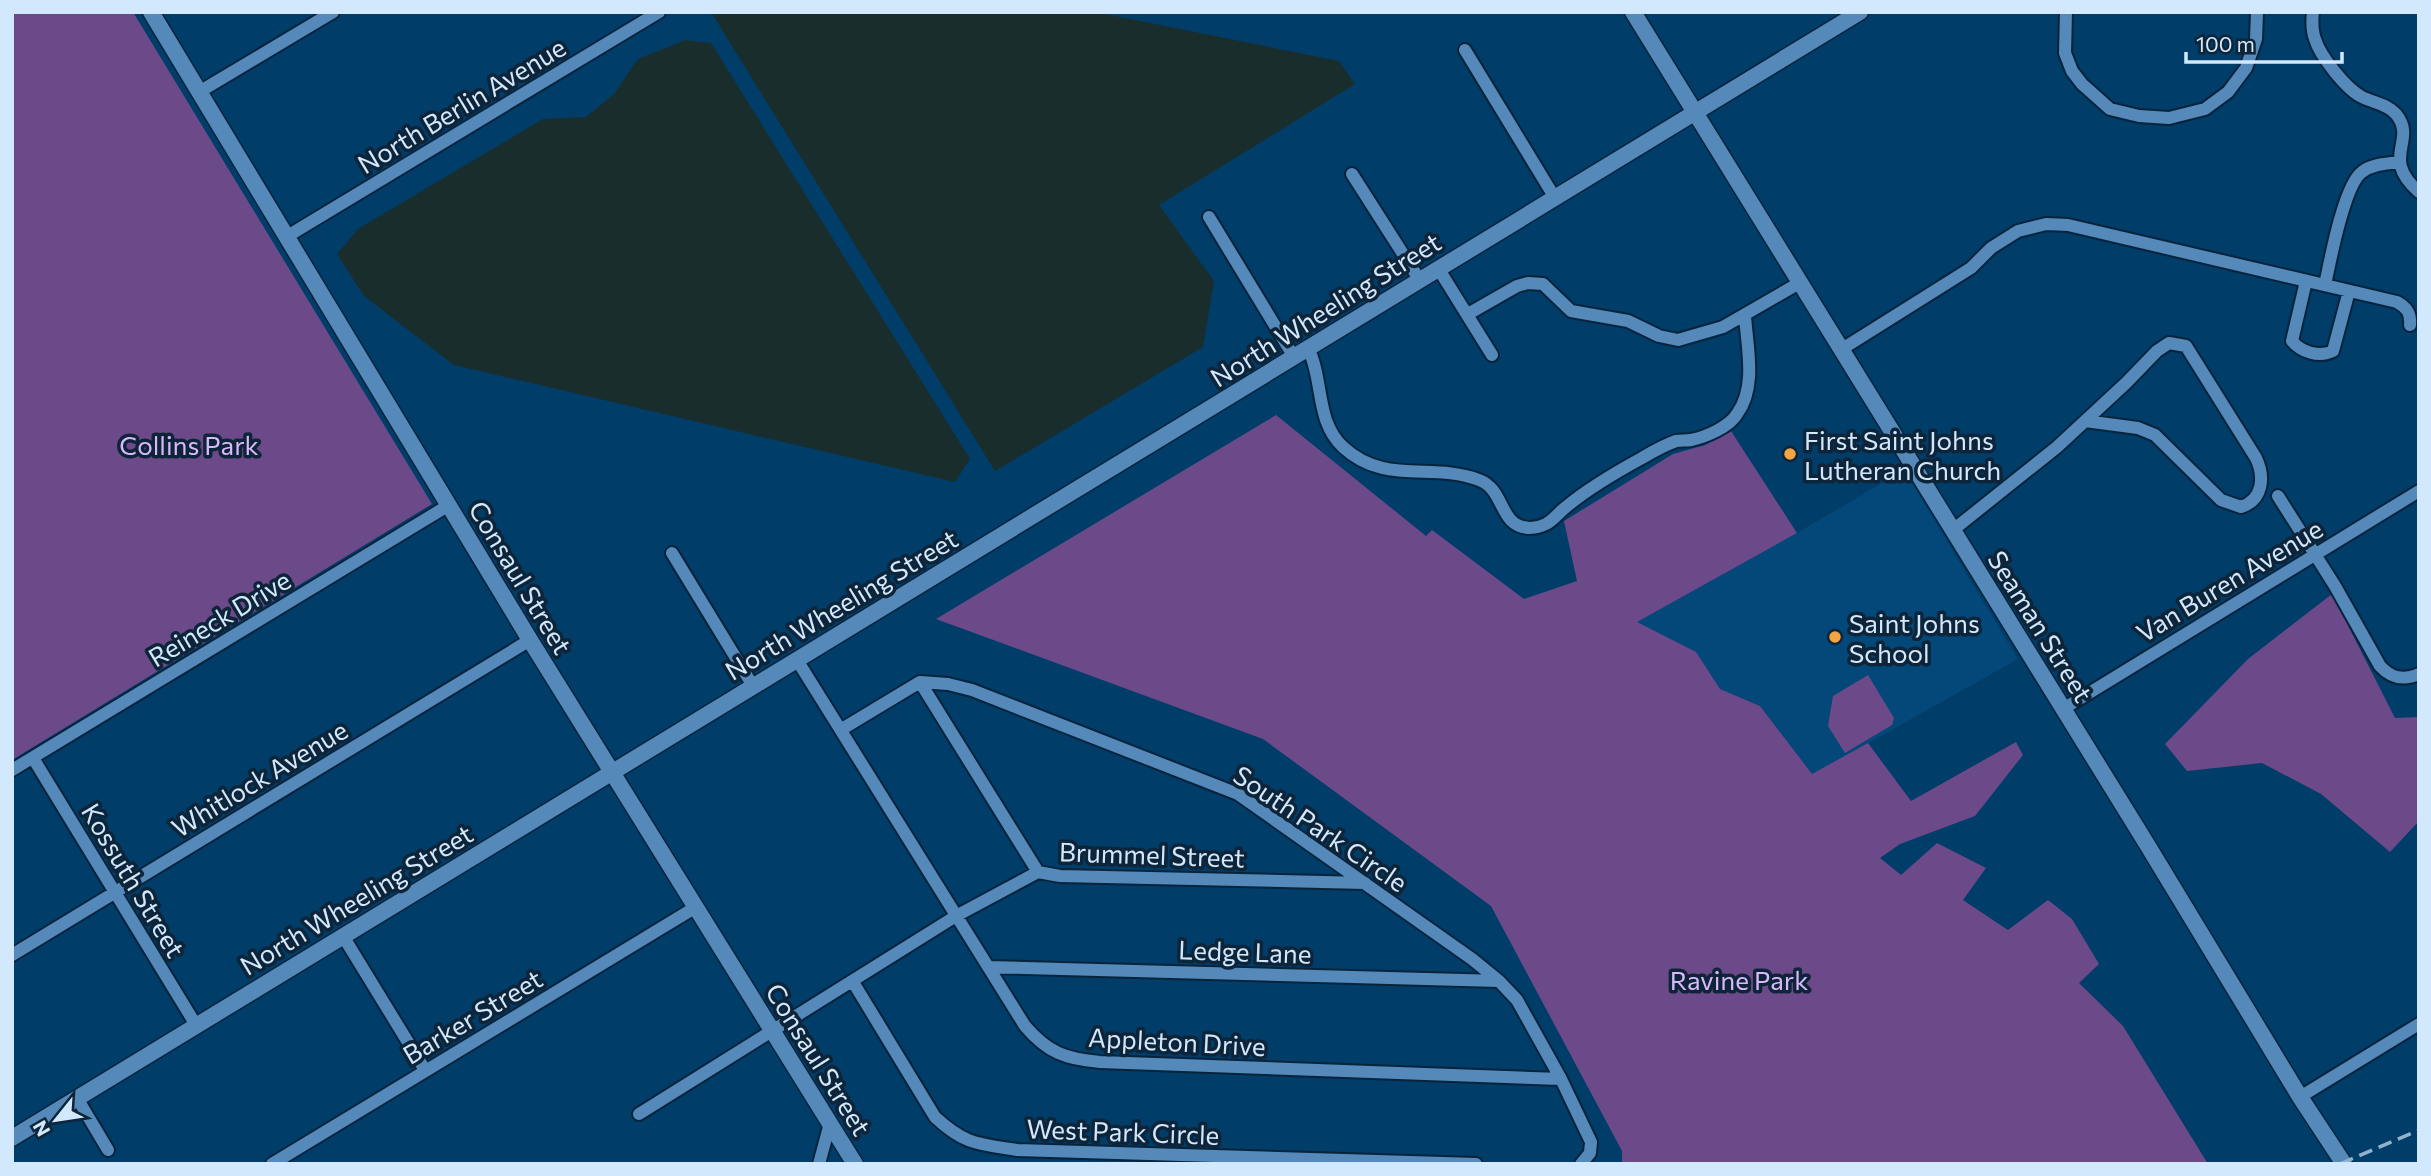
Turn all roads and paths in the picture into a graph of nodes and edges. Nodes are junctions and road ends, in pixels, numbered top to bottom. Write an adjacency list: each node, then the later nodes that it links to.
1 (151, 12): 10 (street, Consaul Street)
2 (333, 12): 10 (street)
3 (659, 12): 17 (street, North Berlin Avenue)
4 (1633, 12): 11 (street, Seaman Street)
5 (1860, 12): 11 (street, North Wheeling Street)
6 (2066, 12): 7 (street)
7 (2257, 12)
8 (2313, 12): 12 (street)
9 (1465, 50): 15 (street)
10 (199, 92): 17 (street, Consaul Street)
11 (1696, 114): 15 (street, North Wheeling Street); 21 (street, Seaman Street)
12 (2399, 162): 14 (street); 22 (street)
13 (1352, 174): 19 (street)
14 (2419, 192)
15 (1555, 198): 18 (street, North Wheeling Street)
16 (1209, 217): 28 (street)
17 (286, 237): 33 (street, Consaul Street)
18 (1438, 268): 19 (street, North Wheeling Street); 24 (street)
19 (1419, 279): 28 (street, North Wheeling Street)
20 (2306, 281): 22 (street); 23 (street); 27 (street)
21 (1801, 282): 25 (street); 27 (street, Seaman Street)
22 (2325, 285): 23 (street)
23 (2349, 291): 26 (street)
24 (1468, 314): 25 (street); 29 (street)
25 (1745, 316): 28 (street)
26 (2410, 326)
27 (1842, 349): 34 (street, Seaman Street)
28 (1301, 353): 38 (street, North Wheeling Street)
29 (1492, 355)
30 (2085, 421): 30 (street); 34 (street)
31 (2419, 491): 36 (street, Van Buren Avenue)
32 (2278, 496): 36 (street)
33 (449, 505): 37 (street, Consaul Street); 44 (street, Reineck Drive)
34 (1953, 530): 42 (street, Seaman Street)
35 (673, 553): 41 (street)
36 (2314, 555): 39 (street); 42 (street, Van Buren Avenue)
37 (530, 640): 46 (street, Consaul Street); 49 (street, Whitlock Avenue)
38 (797, 660): 41 (street, North Wheeling Street); 43 (street, Appleton Drive)
39 (2419, 674)
40 (920, 682): 43 (street); 47 (street); 48 (street, South Park Circle)
41 (753, 686): 46 (street, North Wheeling Street)
42 (2063, 709): 62 (street, Seaman Street)
43 (842, 729): 51 (street, Appleton Drive)
44 (33, 758): 45 (street, Reineck Drive); 49 (street, Kossuth Street)
45 (12, 770)
46 (611, 773): 50 (street, Consaul Street); 52 (street, North Wheeling Street)
47 (1038, 872): 48 (street, Brummel Street); 51 (street, Brummel Street)
48 (1365, 883): 55 (street, South Park Circle)
49 (115, 893): 53 (street, Whitlock Avenue); 58 (street, Kossuth Street)
50 (696, 907): 59 (street, Consaul Street); 60 (street, Barker Street)
51 (957, 916): 54 (street, Appleton Drive); 56 (street, Brummel Street)
52 (343, 936): 58 (street, North Wheeling Street); 60 (street)
53 (12, 955)
54 (989, 967): 55 (street, Ledge Lane); 61 (street, Appleton Drive)
55 (1499, 981): 61 (street, South Park Circle)
56 (853, 982): 59 (street, Brummel Street); 71 (street, West Park Circle)
57 (2419, 1024): 62 (street)
58 (196, 1025): 63 (street, North Wheeling Street)
59 (773, 1031): 64 (street, Brummel Street); 65 (street, Consaul Street)
60 (425, 1070): 68 (street, Barker Street)
61 (1561, 1079): 72 (street)
62 (2300, 1097): 73 (street, Seaman Street)
63 (77, 1098): 66 (street, North Wheeling Street); 67 (street)
64 (639, 1114)
65 (830, 1123): 69 (street); 70 (street, Consaul Street)
66 (12, 1138)
67 (108, 1150)
68 (272, 1164)
69 (819, 1164)
70 (855, 1164)
71 (1476, 1164)
72 (1581, 1164)
73 (2344, 1164)

